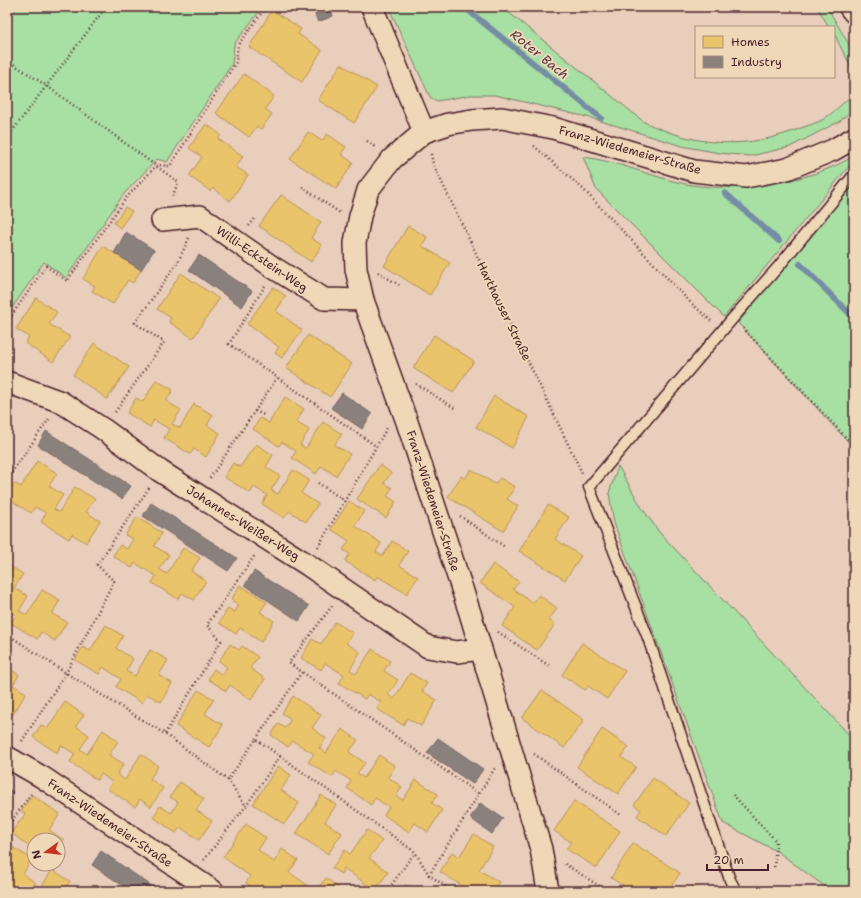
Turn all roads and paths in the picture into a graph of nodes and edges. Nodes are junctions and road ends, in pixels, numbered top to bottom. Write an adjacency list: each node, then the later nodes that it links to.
1 (106, 7): 7 (path)
2 (266, 7): 12 (path)
3 (372, 7): 8 (street)
4 (850, 7): 5 (street)
5 (854, 12)
6 (7, 60): 7 (path)
7 (47, 86): 9 (path); 12 (path)
8 (424, 132): 10 (street, Franz-Wiedemeier-Straße); 16 (street, Franz-Wiedemeier-Straße); 35 (path, Harthauser Straße)
9 (7, 138)
10 (854, 138)
11 (531, 143): 22 (path)
12 (157, 165): 15 (path); 21 (path)
13 (854, 175): 20 (lane)
14 (302, 187): 16 (path)
15 (162, 220): 19 (street, Willi-Eckstein-Weg)
16 (358, 226): 19 (street, Franz-Wiedemeier-Straße)
17 (178, 262): 30 (path)
18 (263, 290): 24 (path)
19 (363, 300): 23 (street, Franz-Wiedemeier-Straße)
20 (733, 318): 22 (lane); 31 (path)
21 (7, 322)
22 (722, 331): 35 (lane)
23 (388, 366): 27 (path); 37 (street, Franz-Wiedemeier-Straße)
24 (277, 377): 28 (path); 38 (path)
25 (7, 382): 26 (street, Johannes-Weißer-Weg)
26 (61, 402): 30 (street, Johannes-Weißer-Weg); 33 (path)
27 (456, 409)
28 (254, 411): 29 (path); 36 (path)
29 (264, 416)
30 (103, 429): 32 (street, Johannes-Weißer-Weg)
31 (854, 446)
32 (160, 471): 36 (street, Johannes-Weißer-Weg); 50 (path)
33 (7, 479)
34 (318, 483): 38 (path)
35 (589, 488): 72 (lane)
36 (198, 495): 41 (street, Johannes-Weißer-Weg)
37 (432, 496): 42 (path); 45 (street, Franz-Wiedemeier-Straße)
38 (345, 501): 43 (path)
39 (7, 518): 40 (path)
40 (7, 525)
41 (266, 539): 43 (street, Johannes-Weißer-Weg); 51 (path)
42 (505, 547)
43 (308, 565): 44 (street, Johannes-Weißer-Weg)
44 (344, 591): 47 (street, Johannes-Weißer-Weg); 49 (path)
45 (470, 613): 47 (street, Franz-Wiedemeier-Straße); 48 (path)
46 (7, 634): 50 (path)
47 (480, 649): 52 (street, Franz-Wiedemeier-Straße)
48 (551, 667)
49 (302, 672): 53 (path); 65 (path)
50 (66, 673): 51 (path); 55 (path)
51 (165, 734): 57 (path)
52 (505, 734): 60 (path); 62 (street, Franz-Wiedemeier-Straße)
53 (256, 739): 54 (path); 57 (path)
54 (281, 755): 59 (path); 63 (path)
55 (9, 758): 56 (street, Franz-Wiedemeier-Straße)
56 (42, 777): 61 (path); 66 (street, Franz-Wiedemeier-Straße)
57 (228, 780): 59 (path)
58 (733, 795): 64 (path)
59 (246, 806): 66 (path)
60 (621, 815)
61 (7, 827)
62 (541, 849): 70 (street, Franz-Wiedemeier-Straße); 71 (path)
63 (415, 852): 65 (path); 68 (path)
64 (774, 870)
65 (428, 875): 69 (path)
66 (191, 877): 67 (street, Franz-Wiedemeier-Straße)
67 (213, 891)
68 (386, 891)
69 (453, 891)
70 (548, 891)
71 (607, 891)
72 (736, 891)

